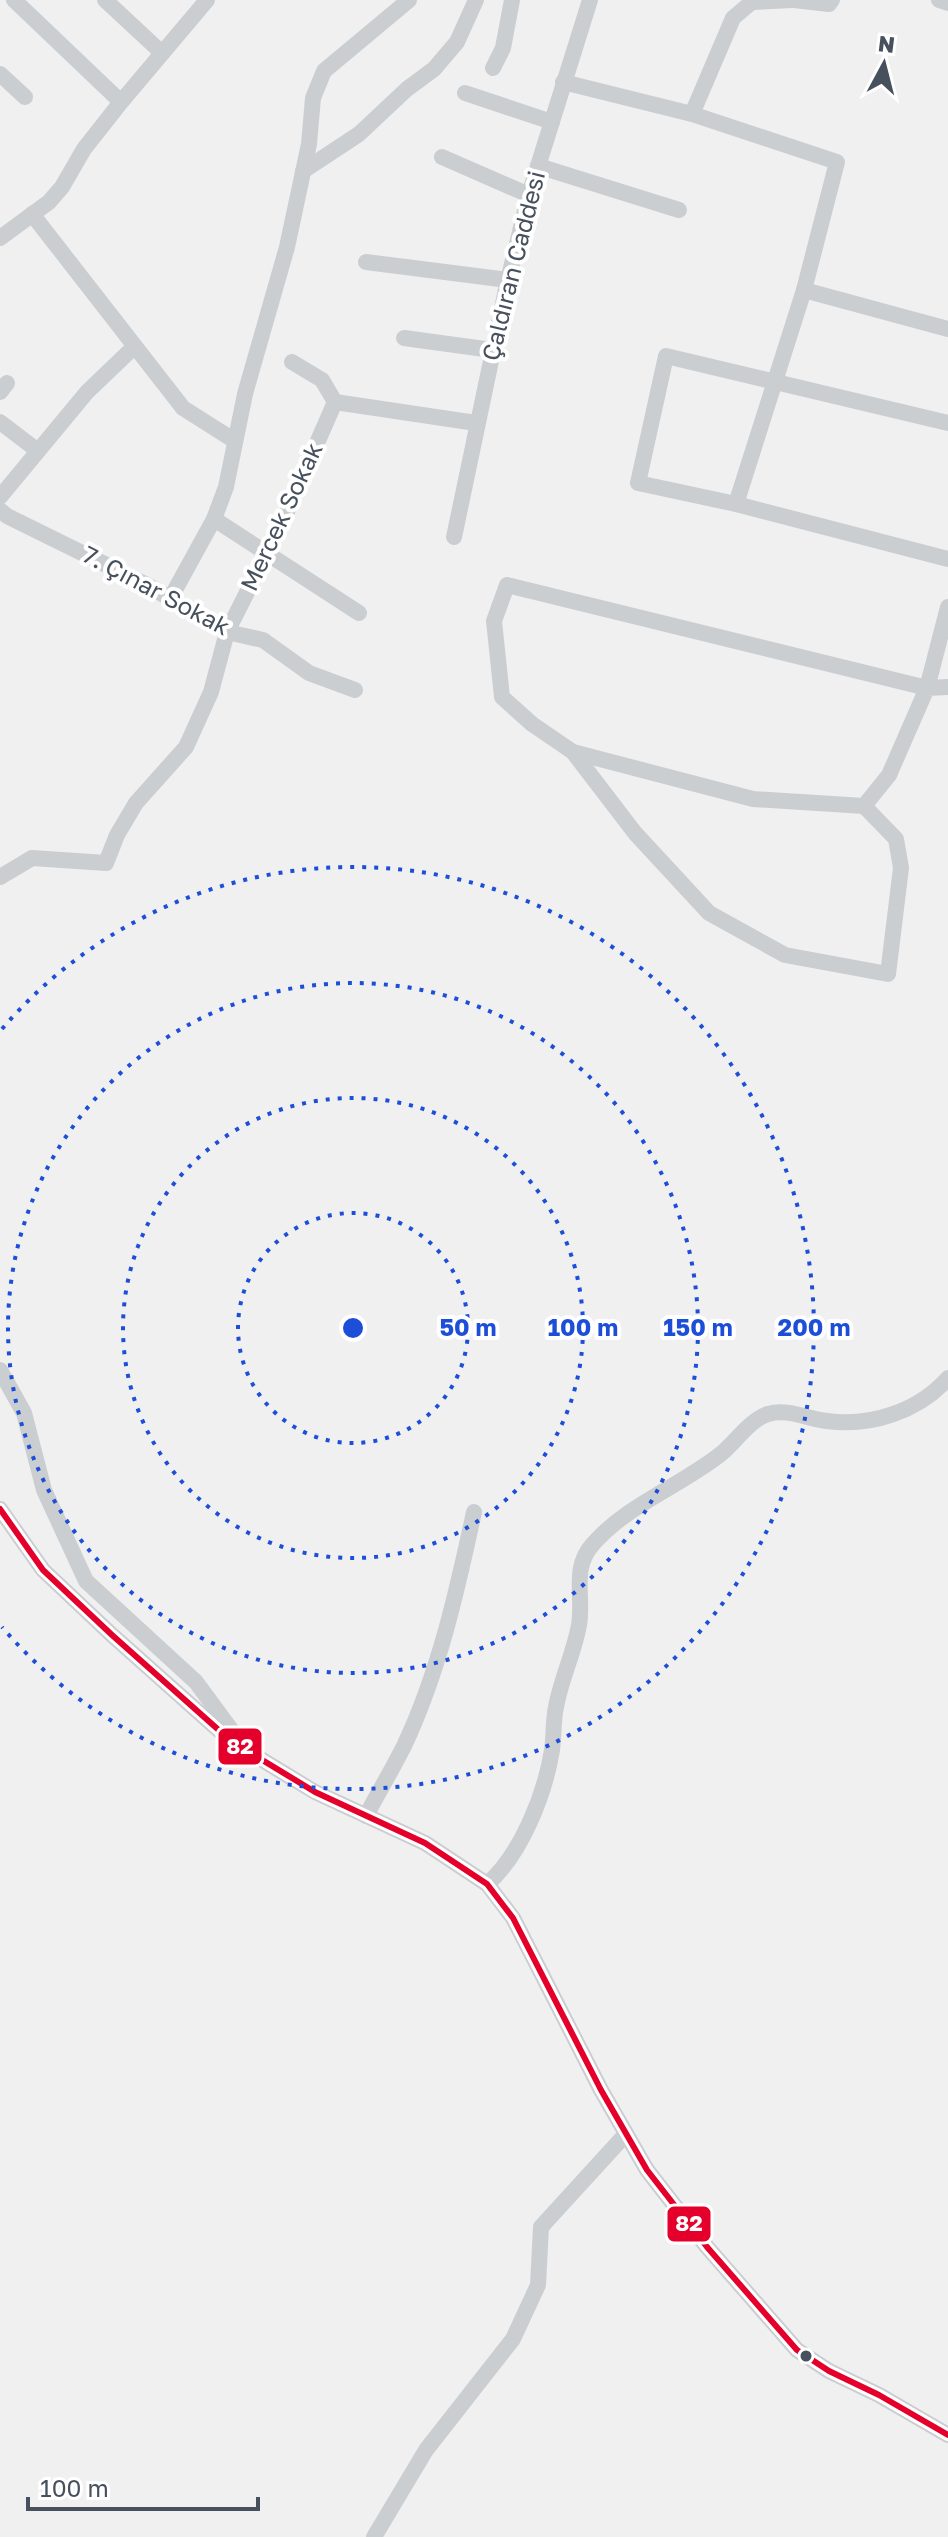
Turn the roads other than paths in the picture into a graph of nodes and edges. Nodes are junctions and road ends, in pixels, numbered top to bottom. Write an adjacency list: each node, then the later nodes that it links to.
1 (14, 0): 18 (street)
2 (105, 0): 12 (street)
3 (409, 0): 23 (street)
4 (476, 0): 23 (street)
5 (512, 0): 13 (street)
6 (590, 0): 15 (street, Çaldıran Caddesi)
7 (794, 0): 8 (street); 19 (street)
8 (832, 0)
9 (939, 0): 11 (street)
10 (201, 2): 12 (street)
11 (948, 3)
12 (162, 53): 18 (street)
13 (493, 68)
14 (0, 74): 17 (street)
15 (563, 82): 19 (street); 20 (street, Çaldıran Caddesi)
16 (465, 93): 20 (street)
17 (25, 97)
18 (121, 102): 26 (street)
19 (692, 114): 30 (street)
20 (552, 122): 22 (street, Çaldıran Caddesi)
21 (442, 157): 24 (street)
22 (538, 166): 24 (street, Çaldıran Caddesi); 25 (street)
23 (303, 171): 41 (street)
24 (529, 195): 29 (street, Çaldıran Caddesi)
25 (679, 210)
26 (32, 214): 27 (street); 33 (street)
27 (4, 229)
28 (366, 262): 29 (street)
29 (508, 280): 34 (street, Çaldıran Caddesi)
30 (804, 290): 31 (street); 36 (street)
31 (948, 329)
32 (404, 338): 34 (street)
33 (134, 347): 41 (street); 42 (street)
34 (492, 350): 39 (street, Çaldıran Caddesi)
35 (292, 362): 37 (street)
36 (775, 381): 40 (street); 44 (street); 44 (street)
37 (335, 402): 39 (street); 48 (street, Mercek Sokak)
38 (0, 422): 42 (street)
39 (476, 423): 47 (street, Çaldıran Caddesi)
40 (948, 423)
41 (235, 441): 46 (street)
42 (38, 451): 43 (street)
43 (0, 497)
44 (736, 504): 49 (street)
45 (2, 516): 50 (street, 7. Çınar Sokak)
46 (214, 519): 48 (street); 50 (street)
47 (454, 537)
48 (266, 554): 52 (street); 53 (street, Mercek Sokak)
49 (948, 559)
50 (170, 599): 53 (street, 7. Çınar Sokak)
51 (948, 607): 55 (street)
52 (359, 613)
53 (227, 632): 56 (street, 7. Çınar Sokak); 59 (street, Mercek Sokak)
54 (948, 687): 55 (street)
55 (927, 688): 57 (street); 58 (street)
56 (355, 690)
57 (573, 752): 58 (street); 58 (street)
58 (864, 806)
59 (0, 877)
60 (0, 1370): 64 (street)
61 (948, 1378): 66 (street)
62 (0, 1509): 64 (street)
63 (474, 1512): 65 (street)
64 (245, 1750): 65 (street)
65 (366, 1816): 66 (street)
66 (487, 1884): 67 (street)
67 (626, 2134): 68 (street); 69 (street)
68 (948, 2435)
69 (374, 2537)

